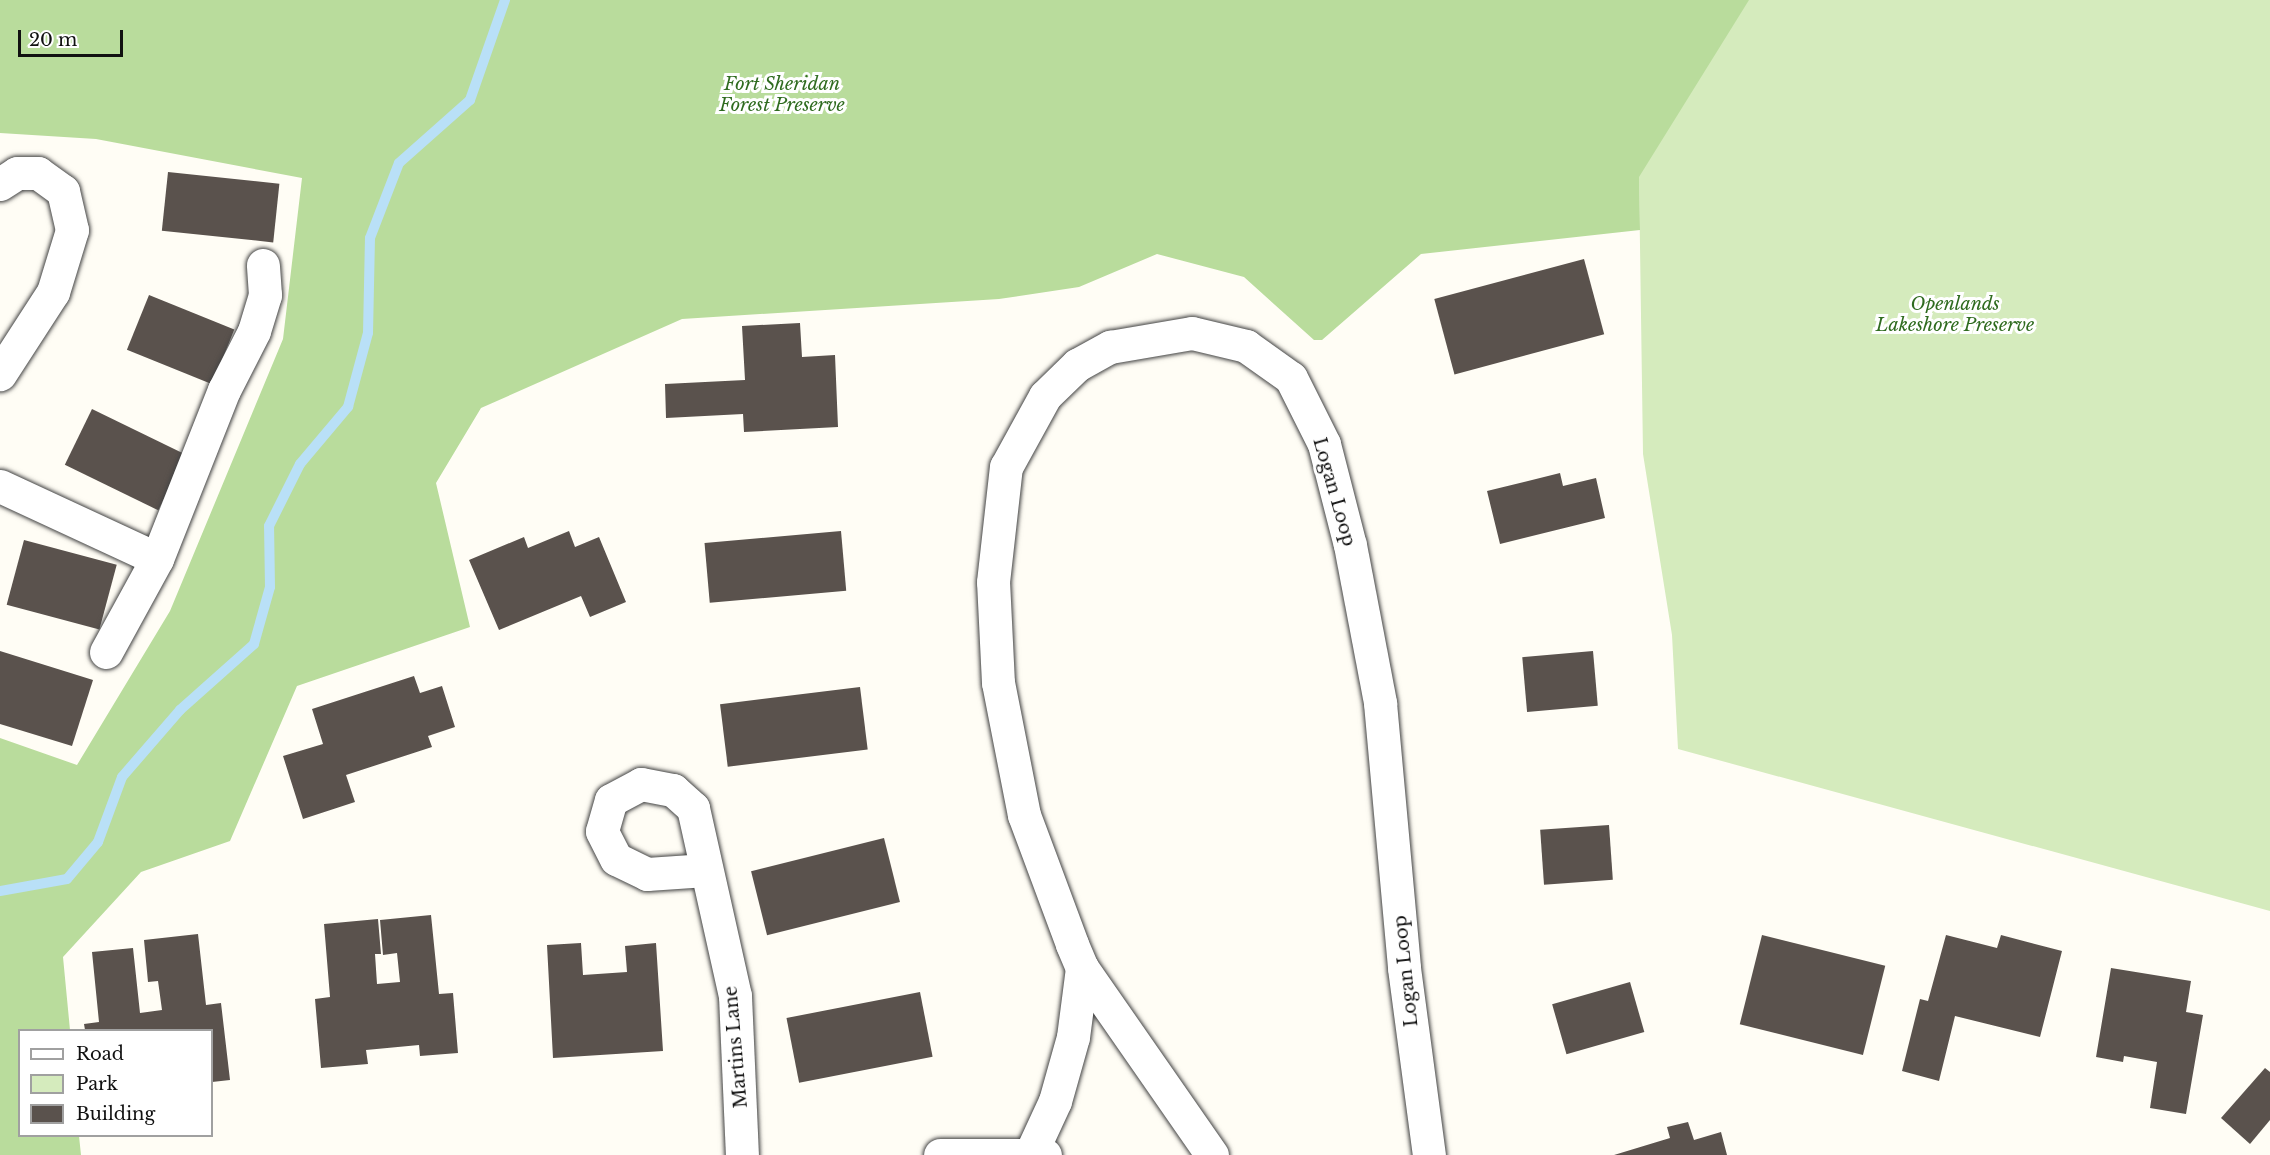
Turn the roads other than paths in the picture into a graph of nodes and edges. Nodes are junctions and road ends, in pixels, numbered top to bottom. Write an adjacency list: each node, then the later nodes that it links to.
1 (0, 184): 3 (street)
2 (263, 265): 5 (street)
3 (0, 374)
4 (0, 486): 5 (street)
5 (157, 559): 6 (street)
6 (106, 652)
7 (706, 870): 10 (street, Martins Lane)
8 (1082, 968): 9 (street, Logan Loop); 12 (street, Logan Loop); 13 (street, Logan Loop)
9 (1038, 1154): 11 (street)
10 (741, 1155)
11 (940, 1155)
12 (1212, 1155)
13 (1429, 1155)

